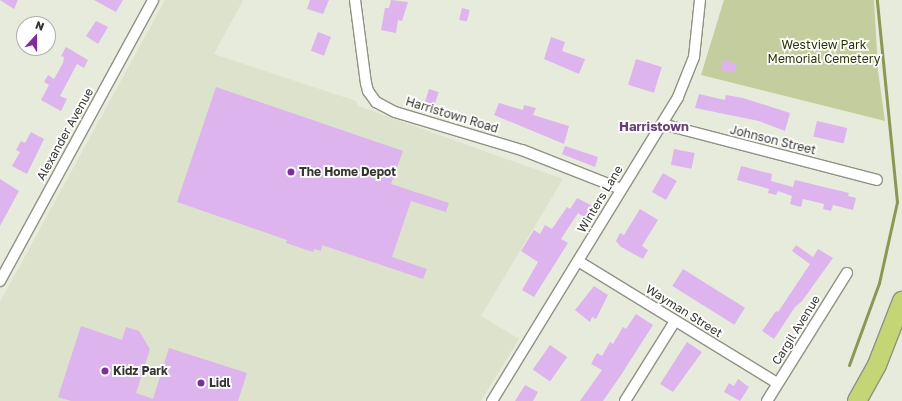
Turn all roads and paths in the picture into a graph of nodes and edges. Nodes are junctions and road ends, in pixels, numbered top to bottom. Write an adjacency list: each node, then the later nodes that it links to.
1 (153, 0): 9 (street, Alexander Avenue)
2 (355, 0): 6 (street, Harristown Road)
3 (700, 0): 4 (street, Winters Lane)
4 (662, 124): 5 (street, Johnson Street); 6 (street, Winters Lane)
5 (877, 180)
6 (620, 189): 7 (street, Winters Lane)
7 (578, 261): 11 (street, Wayman Street); 13 (street, Winters Lane)
8 (847, 273): 12 (street, Cargil Avenue)
9 (0, 281)
10 (902, 300): 16 (highway)
11 (675, 321): 12 (street, Wayman Street); 14 (street)
12 (777, 383): 15 (street, Cargil Avenue)
13 (492, 401)
14 (625, 401)
15 (767, 401)
16 (857, 401)

